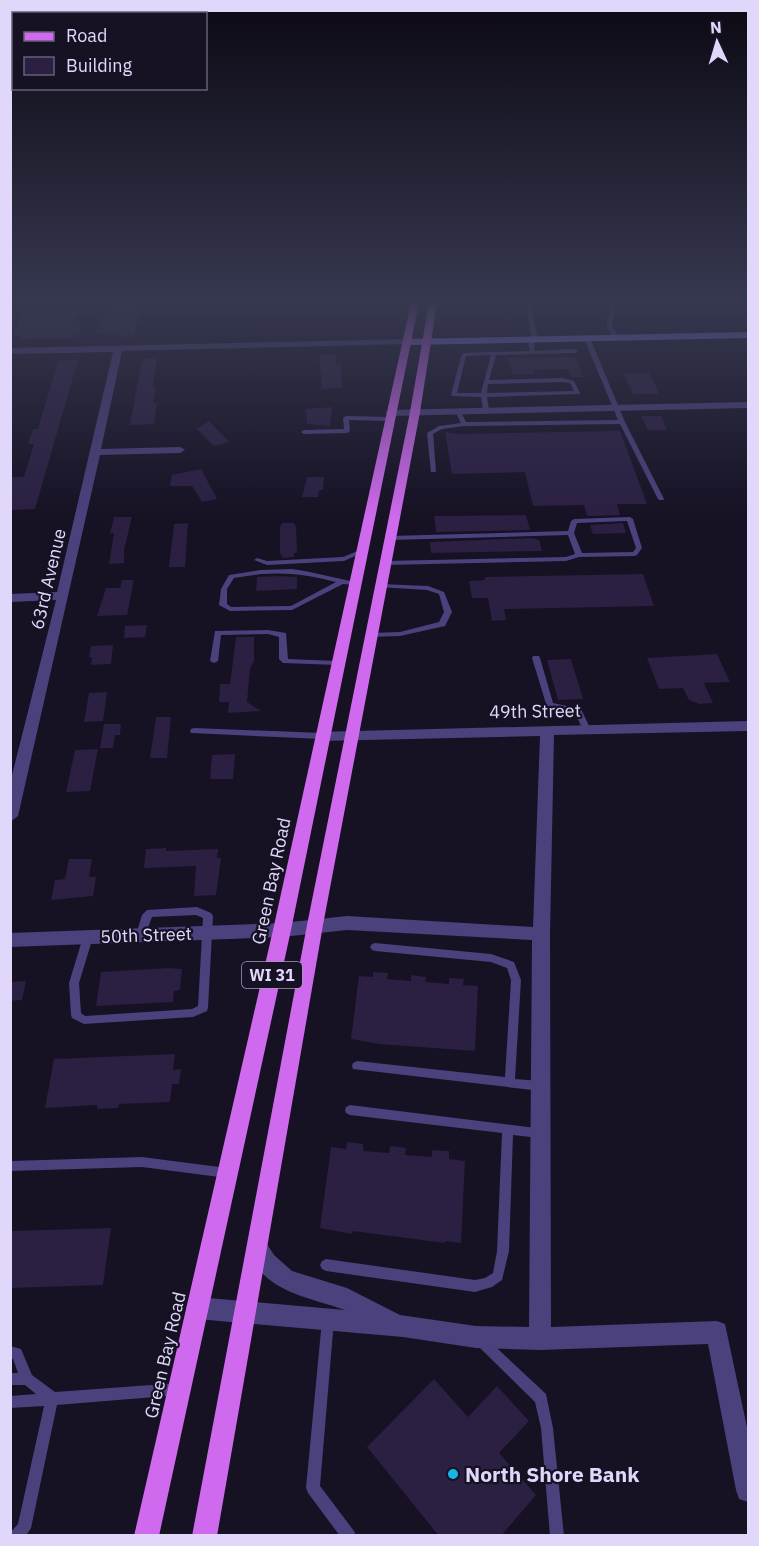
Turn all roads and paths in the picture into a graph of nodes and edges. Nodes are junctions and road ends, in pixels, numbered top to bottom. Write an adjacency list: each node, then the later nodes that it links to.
1 (112, 375): 23 (street, 63rd Avenue)
2 (399, 375): 17 (main road, Green Bay Road / WI 31)
3 (421, 375): 16 (main road, WI 31)
4 (459, 375): 9 (lane)
5 (488, 375): 7 (lane)
6 (602, 375): 11 (lane)
7 (486, 382): 8 (lane); 9 (lane)
8 (565, 394): 9 (lane); 12 (lane)
9 (483, 395): 15 (lane)
10 (748, 405): 11 (street)
11 (615, 408): 12 (street); 18 (lane)
12 (572, 409): 13 (street)
13 (528, 410): 15 (street); 19 (lane)
14 (458, 411): 15 (street); 16 (street); 20 (lane)
15 (486, 411)
16 (415, 412): 17 (street); 27 (main road, WI 31)
17 (389, 416): 21 (lane); 28 (main road, Green Bay Road / WI 31)
18 (622, 422): 19 (lane); 25 (lane)
19 (533, 423): 20 (lane)
20 (464, 424): 24 (lane)
21 (304, 432)
22 (180, 450): 23 (street)
23 (95, 452): 34 (street, 63rd Avenue)
24 (433, 471)
25 (661, 499)
26 (571, 533): 27 (lane); 29 (lane); 29 (lane)
27 (390, 538): 31 (main road, WI 31)
28 (360, 552): 30 (lane); 32 (main road, Green Bay Road / WI 31)
29 (579, 555): 31 (lane)
30 (257, 560)
31 (385, 563): 33 (main road, WI 31)
32 (347, 583): 32 (lane); 39 (main road, Green Bay Road / WI 31)
33 (380, 586): 36 (main road, WI 31); 36 (lane)
34 (63, 597): 35 (street); 46 (street, 63rd Avenue)
35 (10, 598)
36 (371, 635): 44 (main road, WI 31)
37 (536, 658): 42 (lane)
38 (214, 661): 39 (lane)
39 (337, 663): 45 (main road, Green Bay Road / WI 31)
40 (748, 726): 42 (street, 49th Street)
41 (547, 730): 42 (street, 49th Street); 44 (street, 49th Street); 50 (street)
42 (587, 730)
43 (194, 731): 45 (lane)
44 (351, 735): 45 (street, 49th Street); 47 (main road, WI 31)
45 (322, 736): 48 (main road, Green Bay Road / WI 31)
46 (10, 816)
47 (315, 925): 48 (street, 50th Street); 50 (street, 50th Street); 62 (main road, WI 31)
48 (282, 930): 49 (street, 50th Street); 61 (main road, Green Bay Road / WI 31)
49 (209, 933): 51 (street, 50th Street); 51 (lane)
50 (541, 934): 56 (street)
51 (88, 937): 52 (street, 50th Street)
52 (10, 940)
53 (375, 947): 55 (lane)
54 (357, 1066): 55 (lane)
55 (510, 1082): 56 (lane)
56 (541, 1086): 59 (street)
57 (350, 1110): 58 (lane)
58 (507, 1129): 59 (lane); 63 (lane)
59 (541, 1133): 69 (street)
60 (10, 1166): 61 (lane)
61 (228, 1173): 64 (main road, Green Bay Road / WI 31)
62 (257, 1249): 65 (main road, WI 31); 67 (street)
63 (326, 1265)
64 (197, 1308): 65 (street); 73 (main road, Green Bay Road / WI 31)
65 (246, 1312): 66 (street); 81 (main road, WI 31)
66 (328, 1319): 67 (street); 82 (lane)
67 (403, 1326): 68 (street)
68 (476, 1337): 69 (street); 83 (lane)
69 (540, 1339): 76 (street)
70 (10, 1352): 72 (lane)
71 (10, 1379): 72 (lane)
72 (27, 1379): 74 (lane)
73 (179, 1389): 74 (lane); 77 (main road, Green Bay Road / WI 31)
74 (52, 1398): 75 (lane); 78 (lane)
75 (10, 1402)
76 (748, 1490)
77 (154, 1500): 79 (main road); 80 (main road, Green Bay Road / WI 31)
78 (16, 1536)
79 (135, 1536)
80 (146, 1536)
81 (204, 1536)
82 (349, 1536)
83 (557, 1536)

